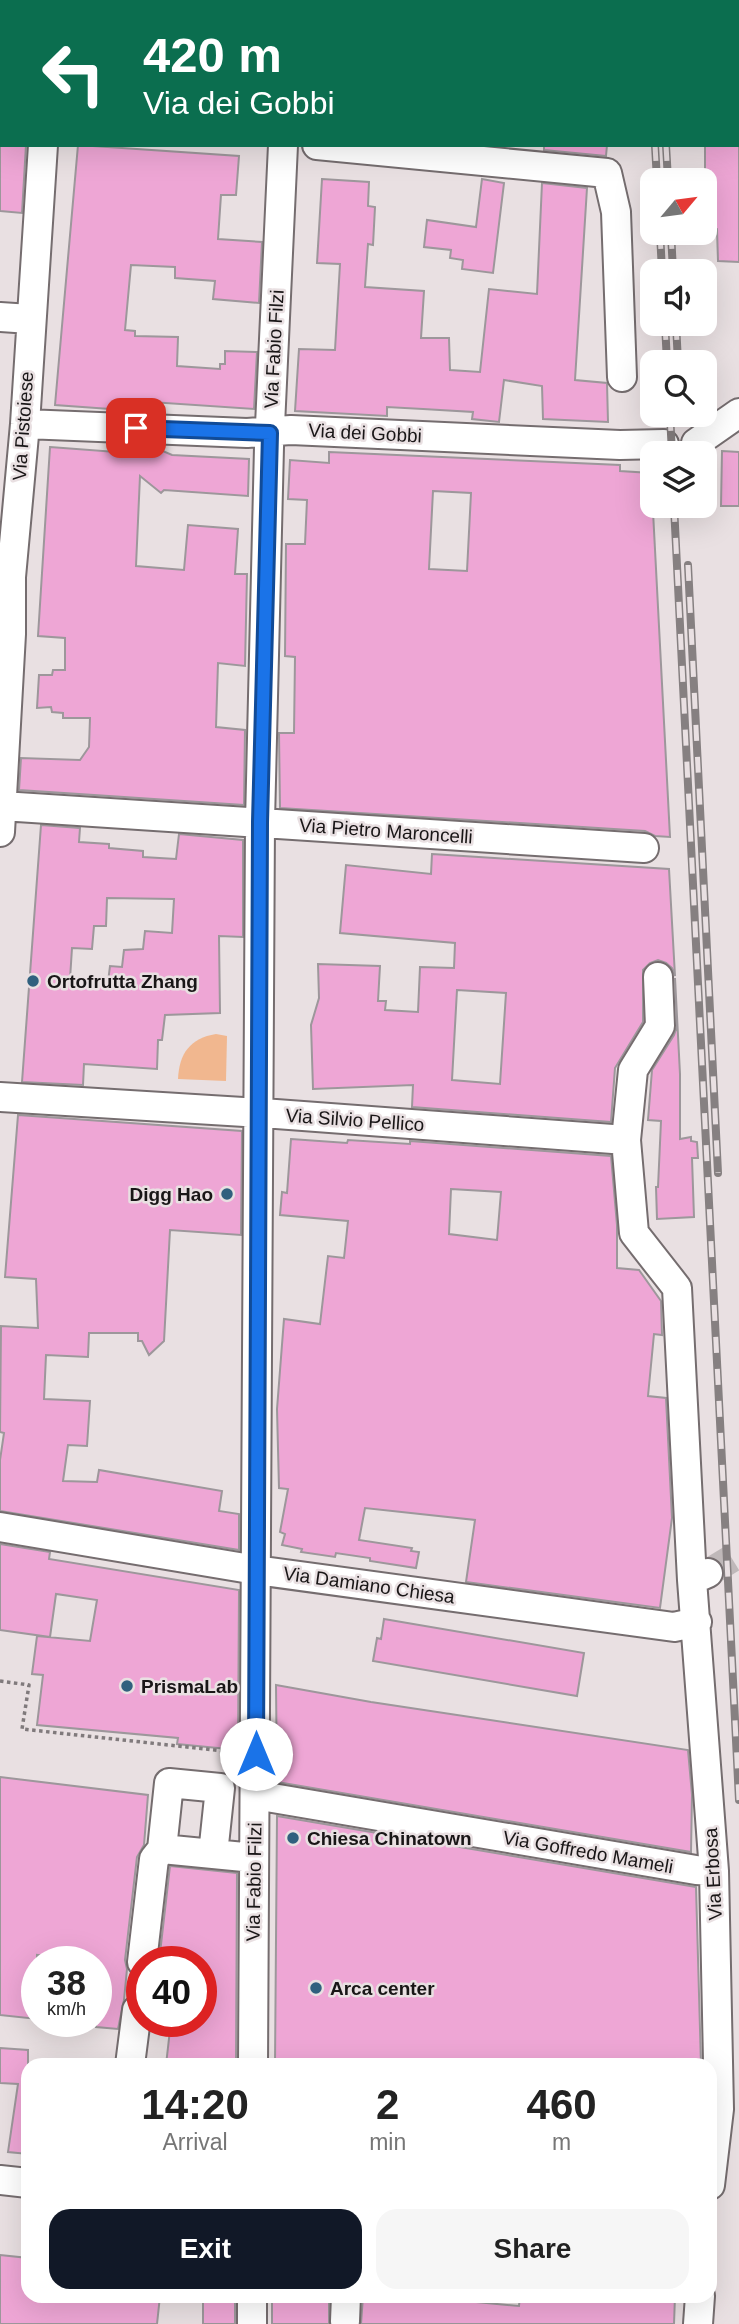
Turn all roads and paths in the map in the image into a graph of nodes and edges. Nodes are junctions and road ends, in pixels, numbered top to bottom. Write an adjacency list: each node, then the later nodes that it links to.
1 (43, 147): 5 (street, Via Pistoiese)
2 (283, 147): 9 (street, Via Fabio Filzi)
3 (338, 147): 6 (street)
4 (0, 317): 5 (street)
5 (30, 319): 8 (street, Via Pistoiese)
6 (622, 377)
7 (739, 413): 10 (street)
8 (25, 424): 9 (street, Via dei Gobbi); 12 (street, Via Pistoiese)
9 (270, 433): 11 (street, Via dei Gobbi); 14 (street, Via Fabio Filzi)
10 (699, 441)
11 (640, 445)
12 (5, 634): 13 (street, Via Pistoiese)
13 (1, 819): 14 (street, Via Pietro Maroncelli)
14 (260, 822): 15 (street, Via Pietro Maroncelli); 18 (street, Via Fabio Filzi)
15 (644, 848)
16 (658, 977): 19 (street)
17 (0, 1097): 18 (street, Via Silvio Pellico)
18 (257, 1113): 19 (street, Via Silvio Pellico); 21 (street, Via Fabio Filzi)
19 (626, 1140): 22 (street, Via Erbosa)
20 (0, 1527): 21 (street, Via Damiano Chiesa)
21 (257, 1570): 22 (street, Via Damiano Chiesa); 24 (street, Via Fabio Filzi)
22 (697, 1622): 29 (street, Via Erbosa)
23 (0, 1681): 24 (path)
24 (256, 1754): 25 (street, Via Fabio Filzi)
25 (255, 1795): 28 (street, Via Fabio Filzi); 29 (street, Via Goffredo Mameli)
26 (162, 1849): 27 (street); 27 (street); 30 (street)
27 (213, 1854): 28 (street)
28 (254, 1858): 33 (street, Via Fabio Filzi)
29 (714, 1871): 34 (street, Via Erbosa)
30 (144, 1946)
31 (133, 2037): 32 (street)
32 (131, 2058)
33 (253, 2058)
34 (717, 2126)
35 (0, 2179): 36 (street)
36 (21, 2182)
37 (252, 2303): 39 (street)
38 (700, 2303): 40 (street)
39 (252, 2324)
40 (698, 2324)

